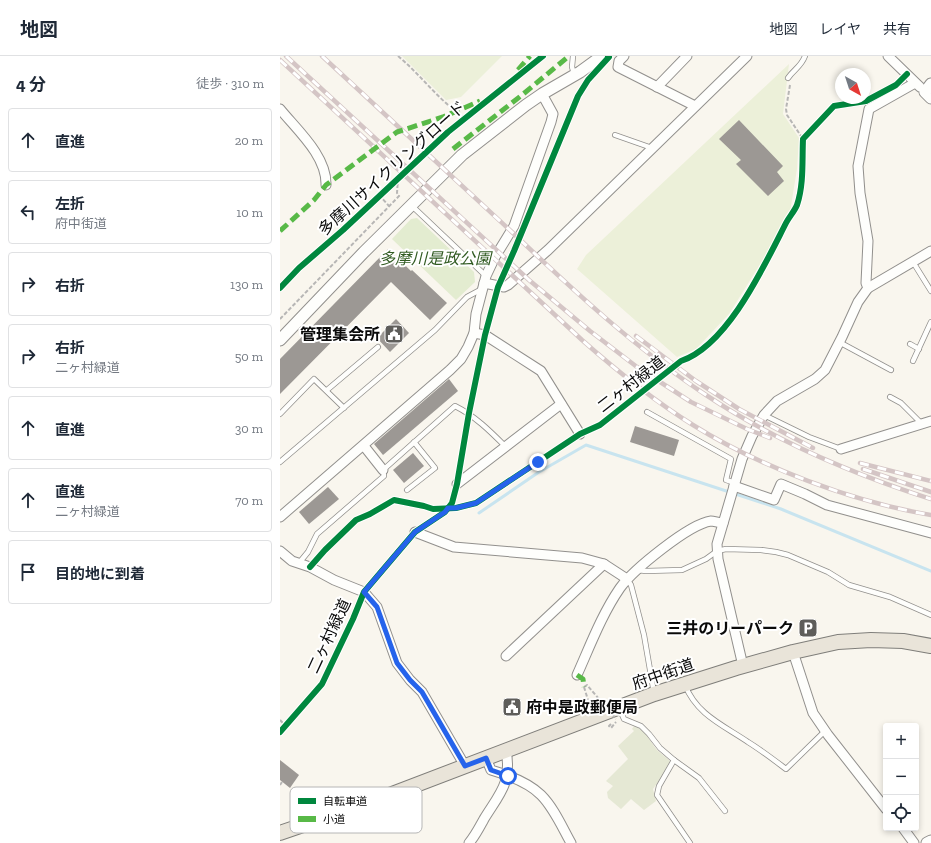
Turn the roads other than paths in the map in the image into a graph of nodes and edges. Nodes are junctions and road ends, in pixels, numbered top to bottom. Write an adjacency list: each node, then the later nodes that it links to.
1 (573, 56): 8 (lane)
2 (602, 56): 8 (street)
3 (624, 56): 11 (street)
4 (687, 56): 11 (street)
5 (747, 56): 14 (street)
6 (806, 56): 9 (lane)
7 (888, 56): 10 (street)
8 (575, 75): 13 (street)
9 (788, 78)
10 (916, 83): 12 (street); 23 (street)
11 (657, 87): 14 (street)
12 (929, 91)
13 (542, 94): 19 (street); 22 (street)
14 (695, 106): 17 (street)
15 (280, 109): 18 (street)
16 (615, 135): 17 (lane)
17 (652, 148): 22 (street)
18 (326, 185)
19 (411, 206): 22 (lane); 27 (street)
20 (931, 251): 21 (street)
21 (913, 262): 23 (street); 24 (lane)
22 (484, 282): 26 (street); 37 (lane)
23 (868, 288): 28 (street)
24 (931, 291)
25 (931, 322): 31 (lane)
26 (474, 332): 36 (street); 45 (street)
27 (280, 340)
28 (839, 342): 33 (lane); 40 (street)
29 (910, 344): 31 (lane)
30 (378, 347): 34 (lane)
31 (919, 349): 32 (lane)
32 (913, 360)
33 (891, 370)
34 (327, 390): 37 (lane); 39 (lane)
35 (890, 397): 42 (lane)
36 (561, 404): 43 (street); 46 (street)
37 (344, 408): 48 (lane)
38 (647, 412): 51 (lane)
39 (280, 414)
40 (764, 415): 47 (lane); 51 (street)
41 (931, 420): 42 (street)
42 (922, 424): 47 (street)
43 (580, 434)
44 (414, 442): 46 (lane); 49 (lane); 52 (lane)
45 (364, 446): 49 (street); 53 (street)
46 (505, 446): 50 (street)
47 (841, 449)
48 (280, 462)
49 (383, 470): 59 (lane)
50 (457, 484)
51 (733, 489): 54 (street); 56 (street)
52 (407, 490)
53 (280, 517)
54 (723, 523): 57 (street); 61 (street)
55 (415, 532): 60 (street)
56 (931, 533)
57 (717, 551): 61 (lane); 63 (lane); 67 (street)
58 (281, 555): 59 (street)
59 (299, 563): 76 (street)
60 (604, 564): 62 (street); 66 (street)
61 (637, 570): 62 (street)
62 (627, 579): 68 (street); 70 (lane)
63 (931, 614)
64 (931, 646): 65 (main road, 府中街道)
65 (794, 652): 67 (main road, 府中街道); 72 (street)
66 (506, 656)
67 (743, 666): 69 (main road, 府中街道)
68 (577, 676)
69 (684, 683): 70 (main road, 府中街道); 72 (lane)
70 (654, 694): 71 (main road, 府中街道)
71 (618, 713): 73 (main road, 府中街道); 75 (lane)
72 (825, 731): 79 (street)
73 (506, 750): 74 (main road, 府中街道); 77 (street)
74 (486, 758): 76 (main road, 府中街道); 77 (street)
75 (674, 760): 80 (lane); 88 (lane)
76 (465, 766): 78 (main road, 府中街道)
77 (508, 776): 84 (street); 87 (street)
78 (410, 787)
79 (883, 805)
80 (725, 811)
81 (290, 830): 83 (main road, 府中街道)
82 (905, 831): 89 (street)
83 (280, 833)
84 (478, 839): 86 (street)
85 (931, 841): 90 (street)
86 (468, 843)
87 (571, 843)
88 (690, 843)
89 (914, 843)
90 (927, 843)

